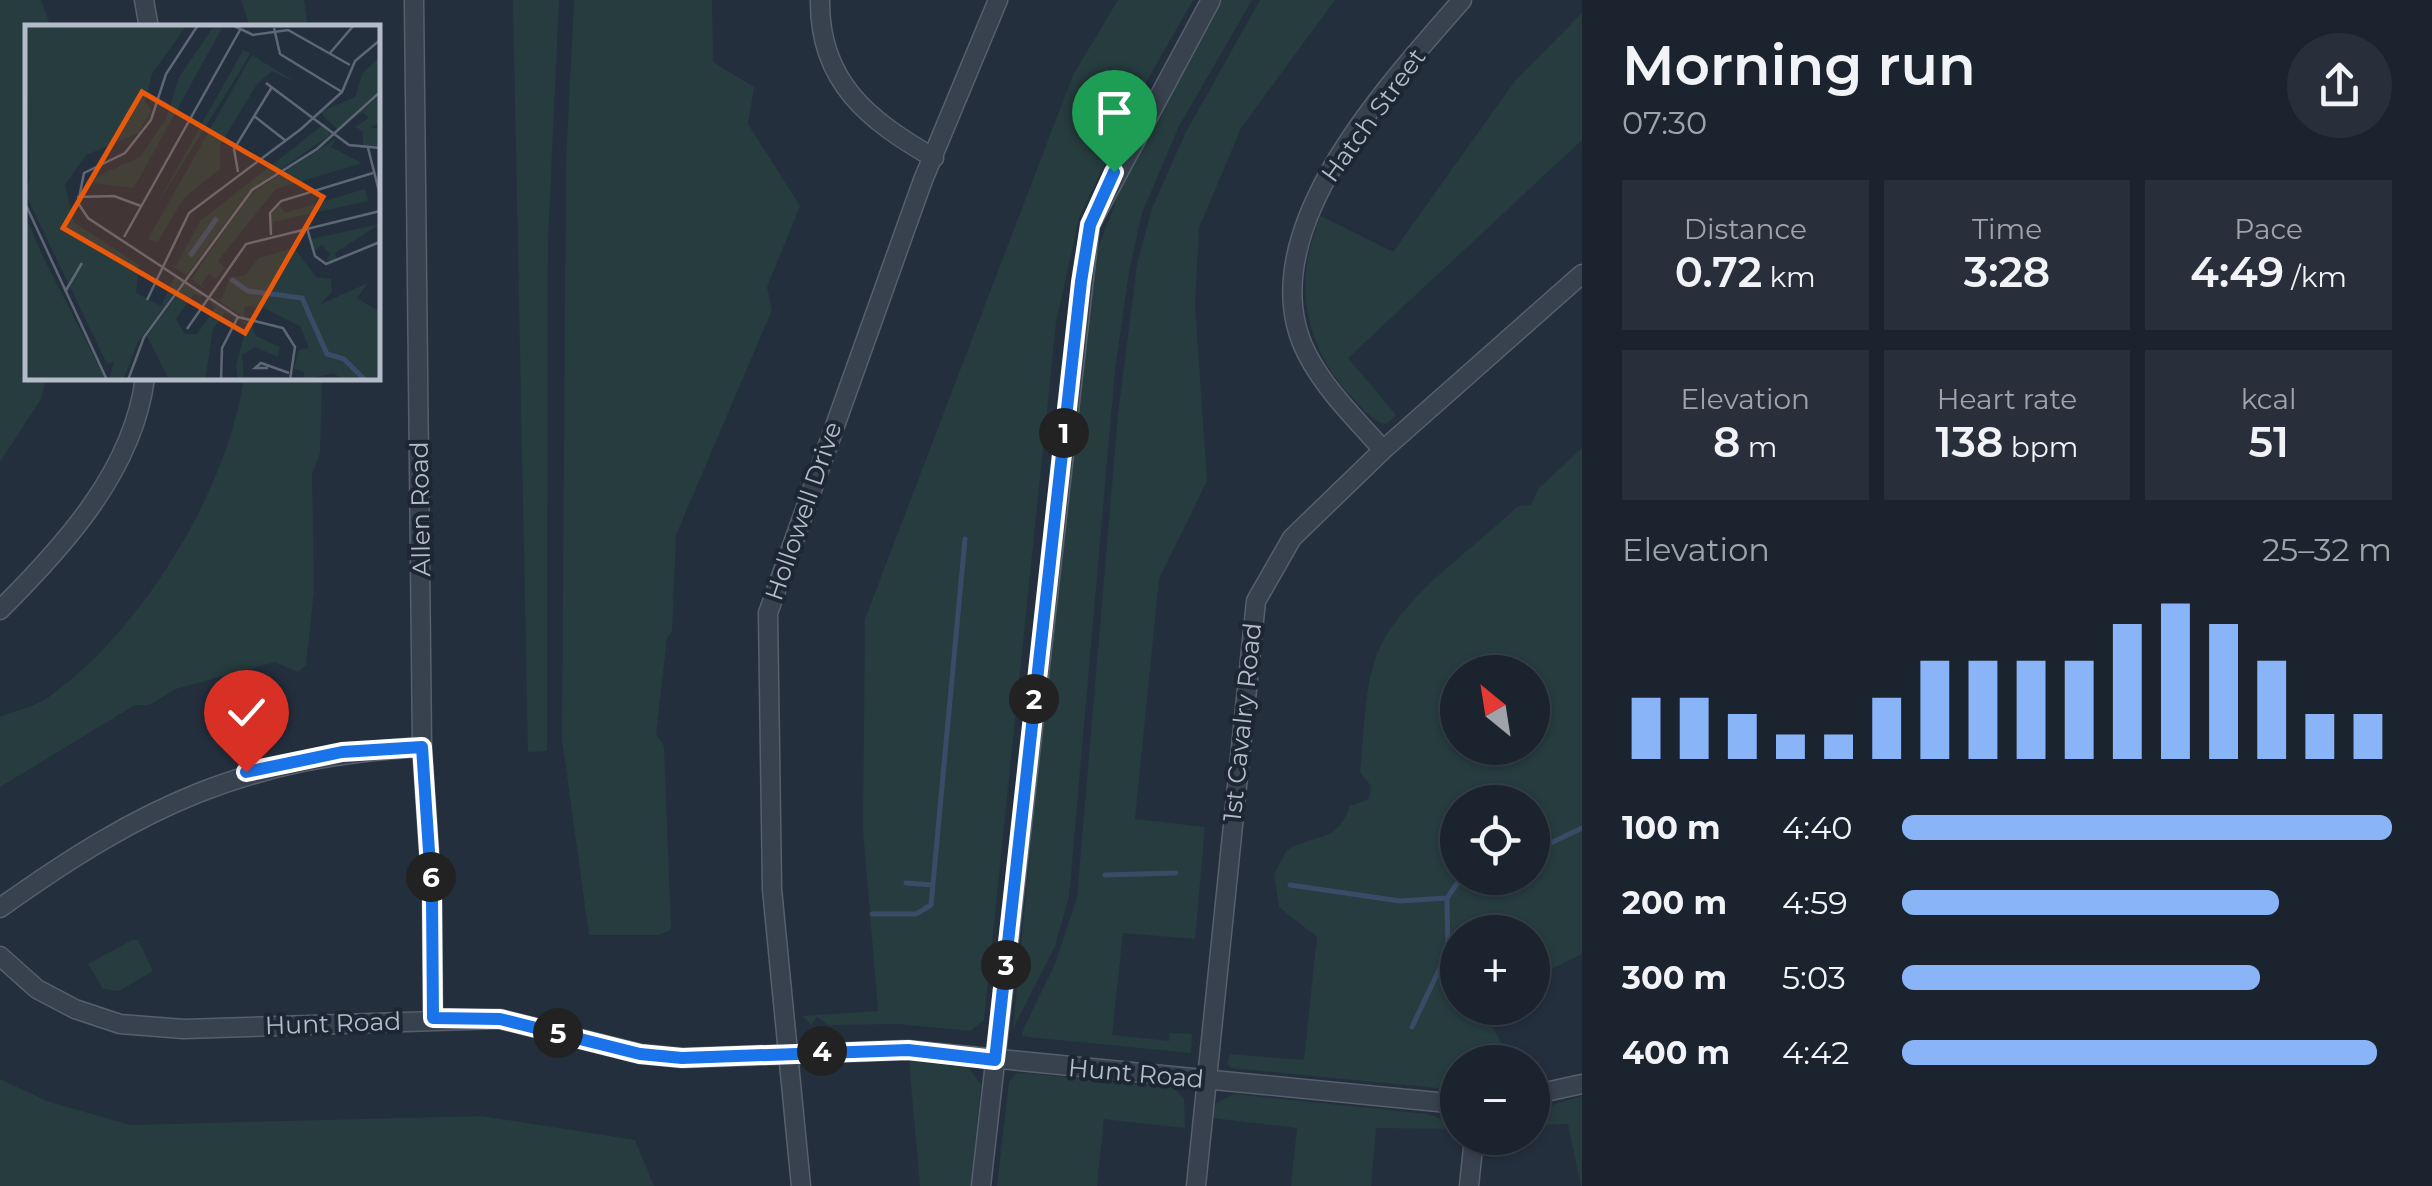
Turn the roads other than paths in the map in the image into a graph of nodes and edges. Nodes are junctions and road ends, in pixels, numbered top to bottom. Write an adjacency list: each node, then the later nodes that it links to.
1 (144, 0): 7 (street)
2 (414, 0): 13 (street, Allen Road)
3 (820, 0): 8 (street)
4 (998, 0): 8 (street, Hollowell Drive)
5 (1211, 0): 18 (street)
6 (1462, 0): 11 (street, Hatch Street)
7 (148, 25)
8 (934, 158): 17 (street, Hollowell Drive)
9 (1582, 274): 11 (street, 1st Cavalry Road)
10 (144, 380): 12 (street)
11 (1383, 450): 19 (street, 1st Cavalry Road)
12 (0, 610)
13 (422, 747): 14 (street); 16 (street, Allen Road)
14 (0, 908)
15 (0, 956): 16 (street, Hunt Road)
16 (433, 1018): 17 (street, Hunt Road)
17 (788, 1051): 18 (street, Hunt Road); 24 (street, Hollowell Drive)
18 (995, 1060): 19 (street, Hunt Road); 25 (street)
19 (1205, 1080): 22 (street, Hunt Road); 26 (street, 1st Cavalry Road)
20 (1582, 1084): 21 (street)
21 (1550, 1092)
22 (1440, 1102)
23 (1472, 1155): 27 (street)
24 (802, 1186)
25 (981, 1186)
26 (1196, 1186)
27 (1469, 1186)

